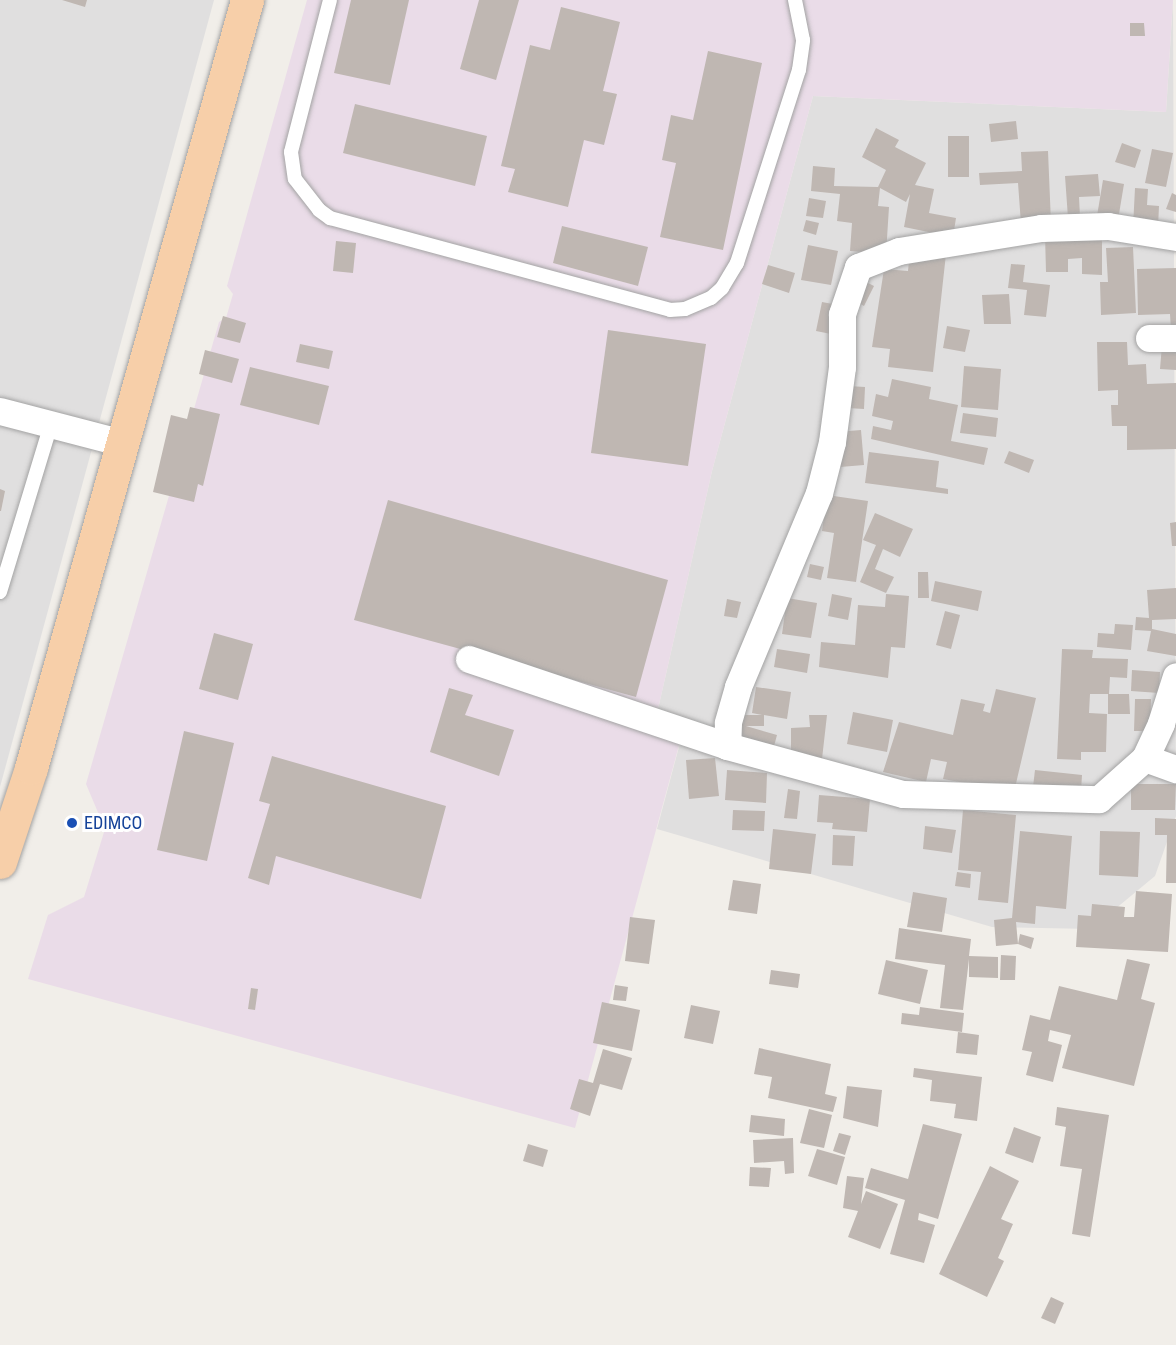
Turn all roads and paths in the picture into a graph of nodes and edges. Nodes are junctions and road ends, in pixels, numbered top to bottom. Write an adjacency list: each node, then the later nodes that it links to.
1 (247, 0): 9 (main road)
2 (330, 0): 3 (lane)
3 (795, 0)
4 (1176, 237): 13 (street)
5 (1149, 338): 6 (street)
6 (1176, 338)
7 (0, 411): 8 (street)
8 (51, 424): 9 (street); 10 (lane)
9 (123, 443): 16 (main road)
10 (0, 592)
11 (469, 659): 13 (street)
12 (1176, 676): 14 (street)
13 (727, 746): 14 (street)
14 (1145, 758): 15 (street)
15 (1176, 769)
16 (1, 861)

